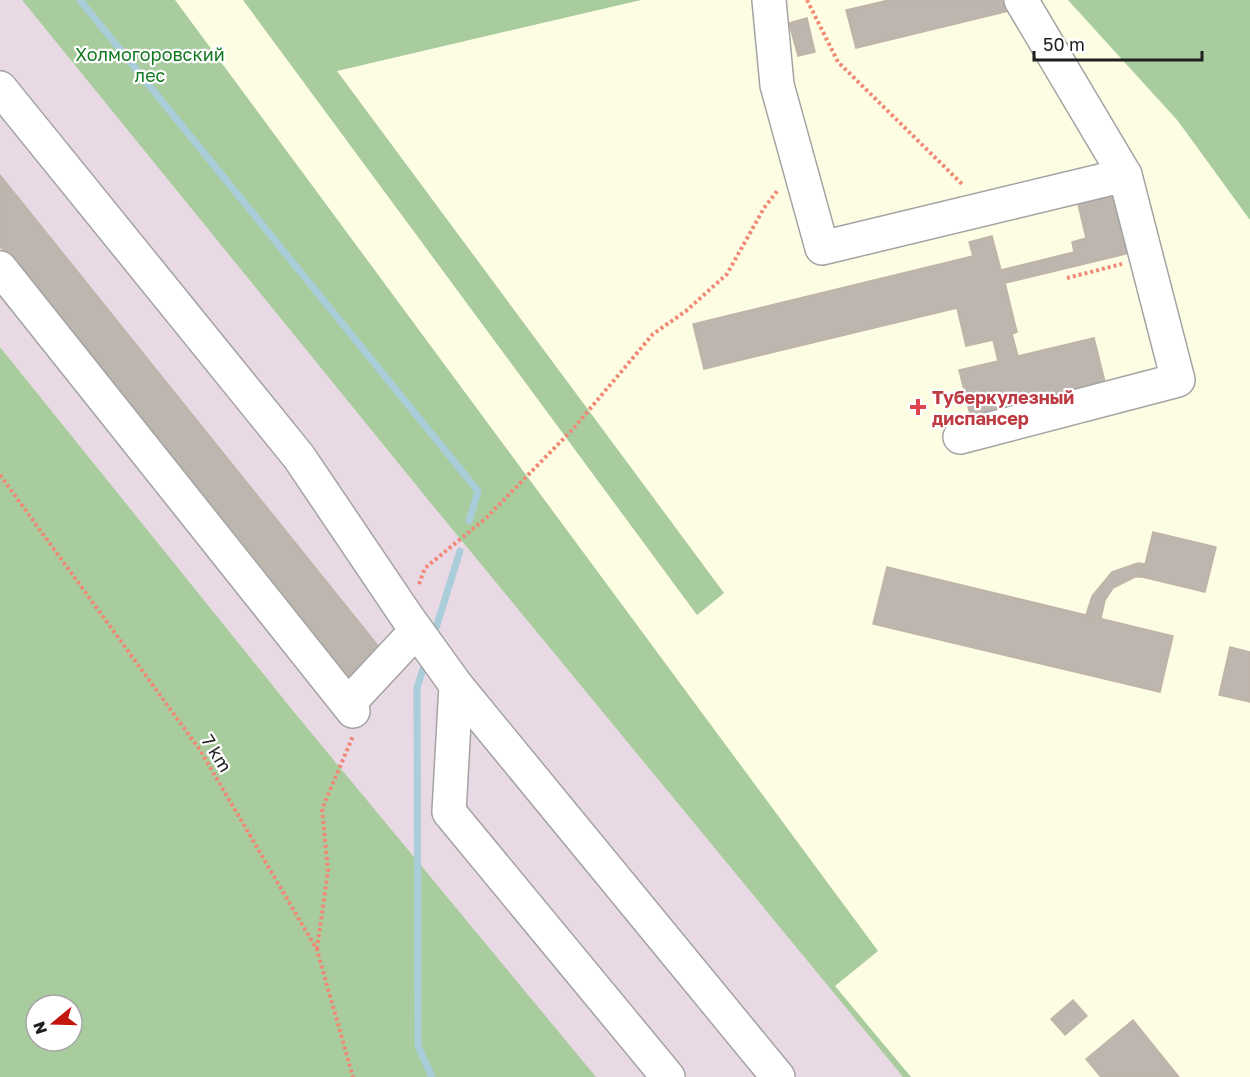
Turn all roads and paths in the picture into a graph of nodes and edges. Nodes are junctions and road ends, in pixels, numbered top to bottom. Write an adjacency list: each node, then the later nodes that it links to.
1 (769, 0): 5 (lane)
2 (807, 0): 7 (path)
3 (1021, 0): 6 (lane)
4 (0, 88): 13 (lane)
5 (798, 164): 7 (lane); 13 (path)
6 (1125, 175): 7 (lane); 8 (lane)
7 (987, 208)
8 (1146, 258): 10 (path); 11 (lane)
9 (0, 268): 15 (lane)
10 (1067, 278)
11 (960, 437)
12 (0, 474): 16 (path, 7 km)
13 (411, 624): 14 (lane); 15 (lane)
14 (456, 685): 18 (lane); 19 (lane)
15 (350, 708): 16 (path)
16 (316, 950): 17 (path, 7 km)
17 (353, 1077)
18 (668, 1077)
19 (778, 1077)

